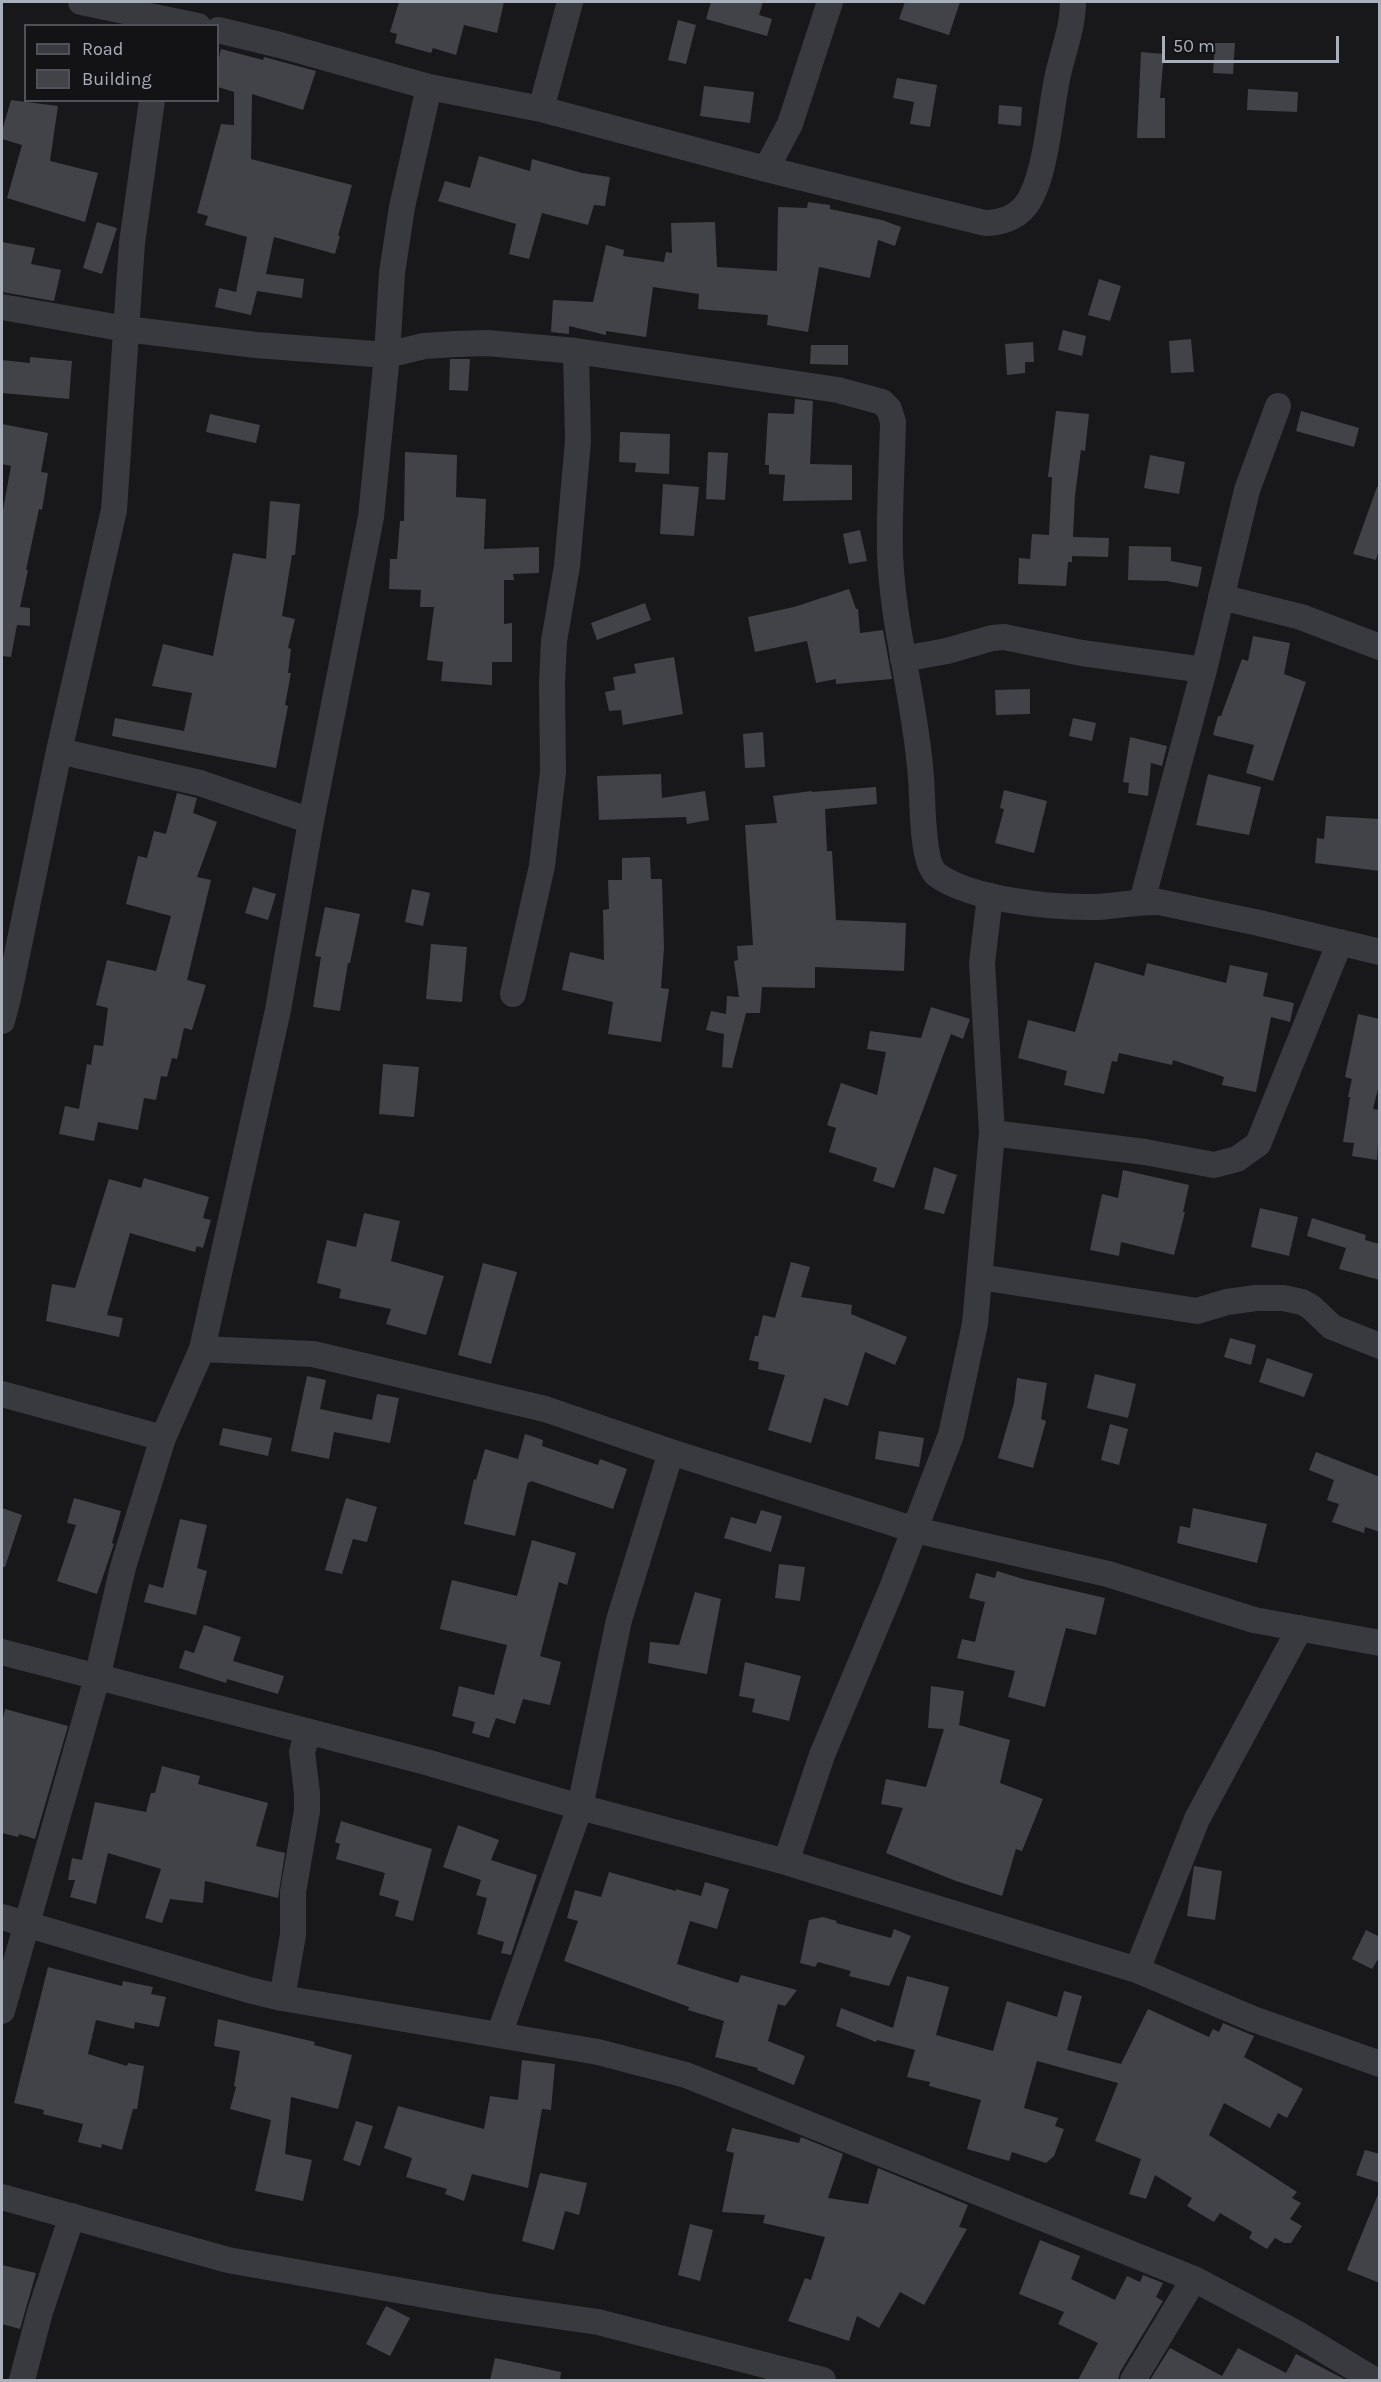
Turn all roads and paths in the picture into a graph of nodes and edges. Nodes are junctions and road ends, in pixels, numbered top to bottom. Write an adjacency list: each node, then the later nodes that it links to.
1 (81, 2): 5 (street)
2 (570, 2): 10 (street)
3 (831, 2): 11 (street)
4 (1073, 2): 11 (street)
5 (166, 22): 6 (street)
6 (182, 24)
7 (219, 30): 8 (street)
8 (429, 87): 10 (street); 15 (street)
9 (152, 102): 13 (street)
10 (542, 109): 11 (street)
11 (766, 169)
12 (2, 307): 13 (street)
13 (126, 329): 15 (street); 21 (street)
14 (576, 351): 15 (street); 19 (street); 27 (street)
15 (387, 355): 22 (street)
16 (1278, 406): 17 (street)
17 (1221, 597): 18 (street); 20 (street)
18 (1380, 647)
19 (903, 659): 20 (street); 23 (street)
20 (1204, 670): 24 (street)
21 (59, 751): 22 (street); 28 (street)
22 (310, 821): 32 (street)
23 (990, 896): 24 (street); 29 (street)
24 (1142, 901): 25 (street)
25 (1340, 942): 26 (street); 29 (street)
26 (1380, 952)
27 (513, 994)
28 (2, 1021)
29 (992, 1133): 30 (street)
30 (981, 1277): 31 (street); 36 (street)
31 (1380, 1346)
32 (202, 1349): 34 (street); 35 (street)
33 (2, 1394): 34 (street)
34 (163, 1438): 40 (street)
35 (671, 1452): 36 (street); 42 (street)
36 (915, 1530): 37 (street); 43 (street)
37 (1300, 1628): 38 (street); 46 (street)
38 (1380, 1643)
39 (2, 1652): 40 (street)
40 (97, 1678): 41 (street); 45 (street)
41 (308, 1732): 42 (street); 47 (street)
42 (580, 1807): 43 (street); 49 (street)
43 (786, 1862): 46 (street)
44 (2, 1917): 45 (street)
45 (27, 1926): 47 (street); 48 (street)
46 (1137, 1970): 50 (street)
47 (282, 1998): 49 (street)
48 (2, 2011)
49 (499, 2035): 53 (street)
50 (1380, 2064)
51 (2, 2197): 52 (street)
52 (72, 2216): 55 (street); 56 (street)
53 (1194, 2279): 57 (street); 58 (street)
54 (1380, 2360): 58 (street)
55 (22, 2380)
56 (823, 2380)
57 (1133, 2380)
58 (1374, 2380)

